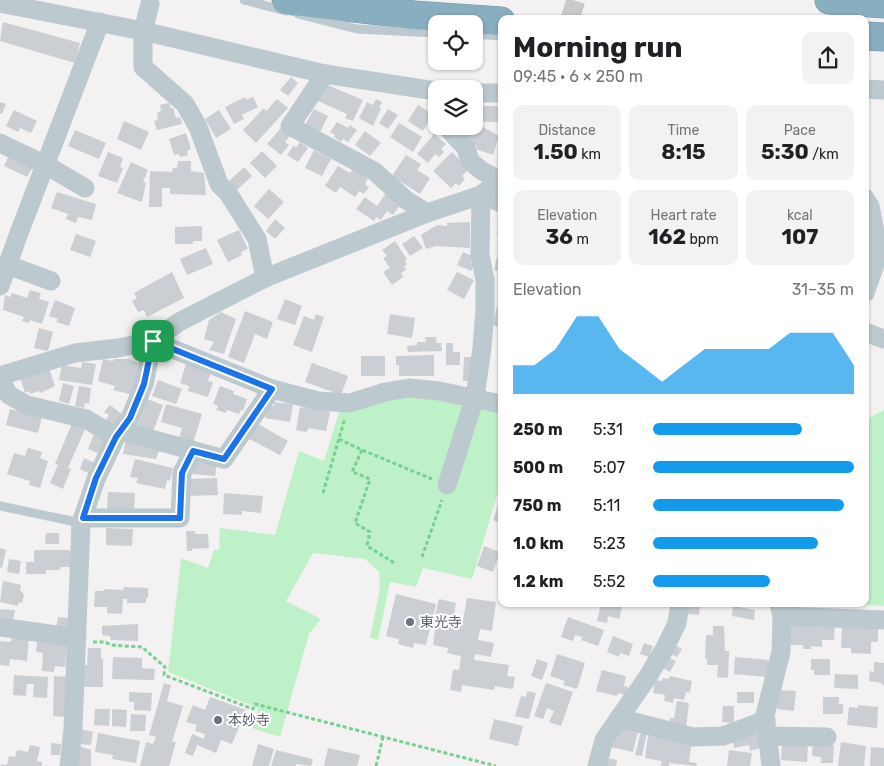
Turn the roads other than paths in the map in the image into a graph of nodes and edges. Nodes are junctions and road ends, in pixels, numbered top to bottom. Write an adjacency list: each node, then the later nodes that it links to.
1 (244, 0): 10 (lane)
2 (286, 0): 7 (highway)
3 (829, 0): 6 (highway)
4 (0, 2): 8 (street)
5 (150, 4): 9 (street)
6 (884, 4)
7 (498, 20)
8 (100, 22): 9 (street); 23 (street)
9 (143, 31): 15 (street); 32 (street)
10 (428, 32)
11 (483, 35): 12 (lane)
12 (498, 36)
13 (869, 36): 14 (highway)
14 (884, 37)
15 (325, 74): 17 (street); 30 (street)
16 (869, 89): 18 (street)
17 (428, 90)
18 (884, 90)
19 (498, 93): 20 (street)
20 (483, 94)
21 (454, 135): 24 (street)
22 (0, 143): 23 (street)
23 (46, 165): 26 (street); 31 (street)
24 (498, 177)
25 (498, 181): 27 (street)
26 (85, 188)
27 (481, 195): 29 (street); 30 (street); 42 (street)
28 (872, 200): 33 (street)
29 (498, 202)
30 (427, 213): 32 (street)
31 (8, 265): 34 (street); 35 (street)
32 (265, 278): 38 (street)
33 (869, 278)
34 (51, 281)
35 (0, 286)
36 (869, 333): 37 (street)
37 (884, 339)
38 (153, 341): 39 (street); 41 (street); 44 (street)
39 (0, 376)
40 (0, 380): 44 (street)
41 (272, 389): 42 (street); 45 (street)
42 (475, 398): 43 (street); 46 (street)
43 (498, 403)
44 (118, 434): 45 (street); 48 (street)
45 (193, 451): 48 (street)
46 (447, 485)
47 (0, 506): 48 (lane)
48 (82, 521): 53 (street)
49 (680, 607): 54 (street)
50 (780, 610): 51 (street); 55 (street)
51 (884, 620)
52 (0, 627): 53 (street)
53 (77, 640): 57 (street)
54 (619, 718): 55 (street); 58 (street)
55 (767, 728): 56 (street); 59 (street)
56 (827, 737)
57 (69, 766)
58 (597, 766)
59 (771, 766)

